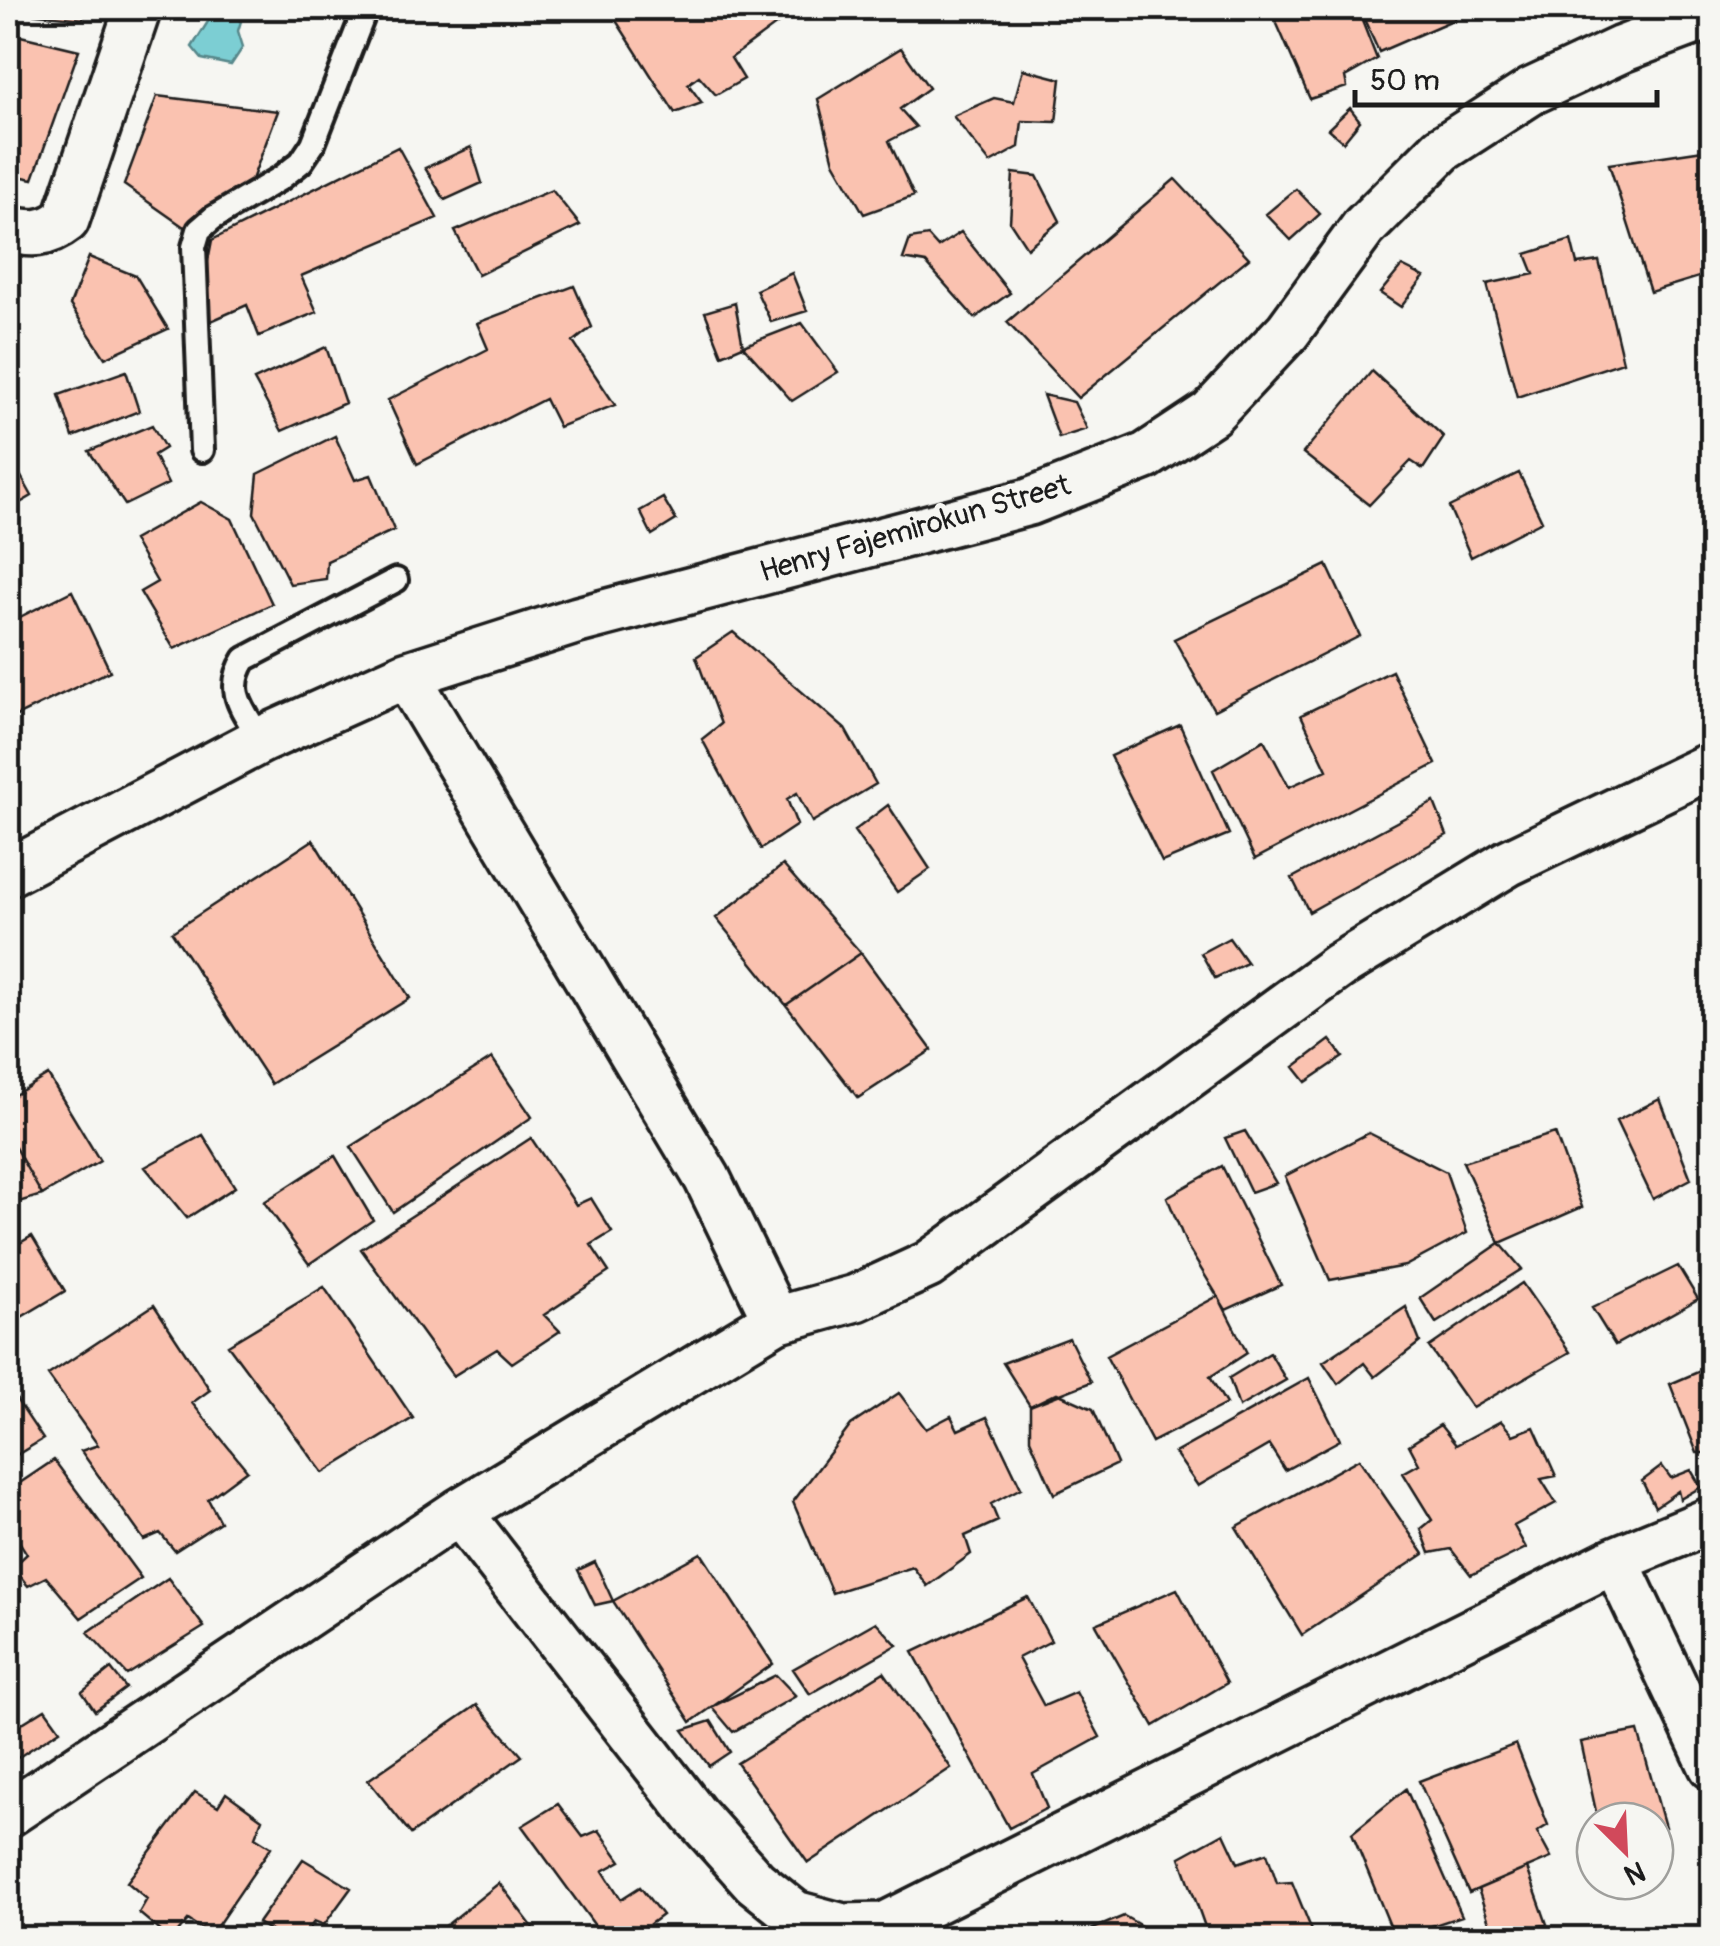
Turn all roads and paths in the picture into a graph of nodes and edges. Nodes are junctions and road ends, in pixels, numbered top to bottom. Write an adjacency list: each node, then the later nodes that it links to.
1 (138, 8): 4 (street)
2 (366, 8): 5 (lane)
3 (1712, 15): 7 (street, Henry Fajemirokun Street)
4 (8, 228)
5 (202, 450)
6 (396, 580): 8 (lane)
7 (406, 675): 8 (street, Henry Fajemirokun Street); 11 (street)
8 (261, 740): 10 (street, Henry Fajemirokun Street)
9 (1712, 765): 11 (street)
10 (8, 873)
11 (776, 1320): 12 (street)
12 (459, 1512): 14 (street); 16 (street)
13 (1712, 1520): 14 (street)
14 (1616, 1560): 15 (street)
15 (1712, 1766)
16 (8, 1814)

